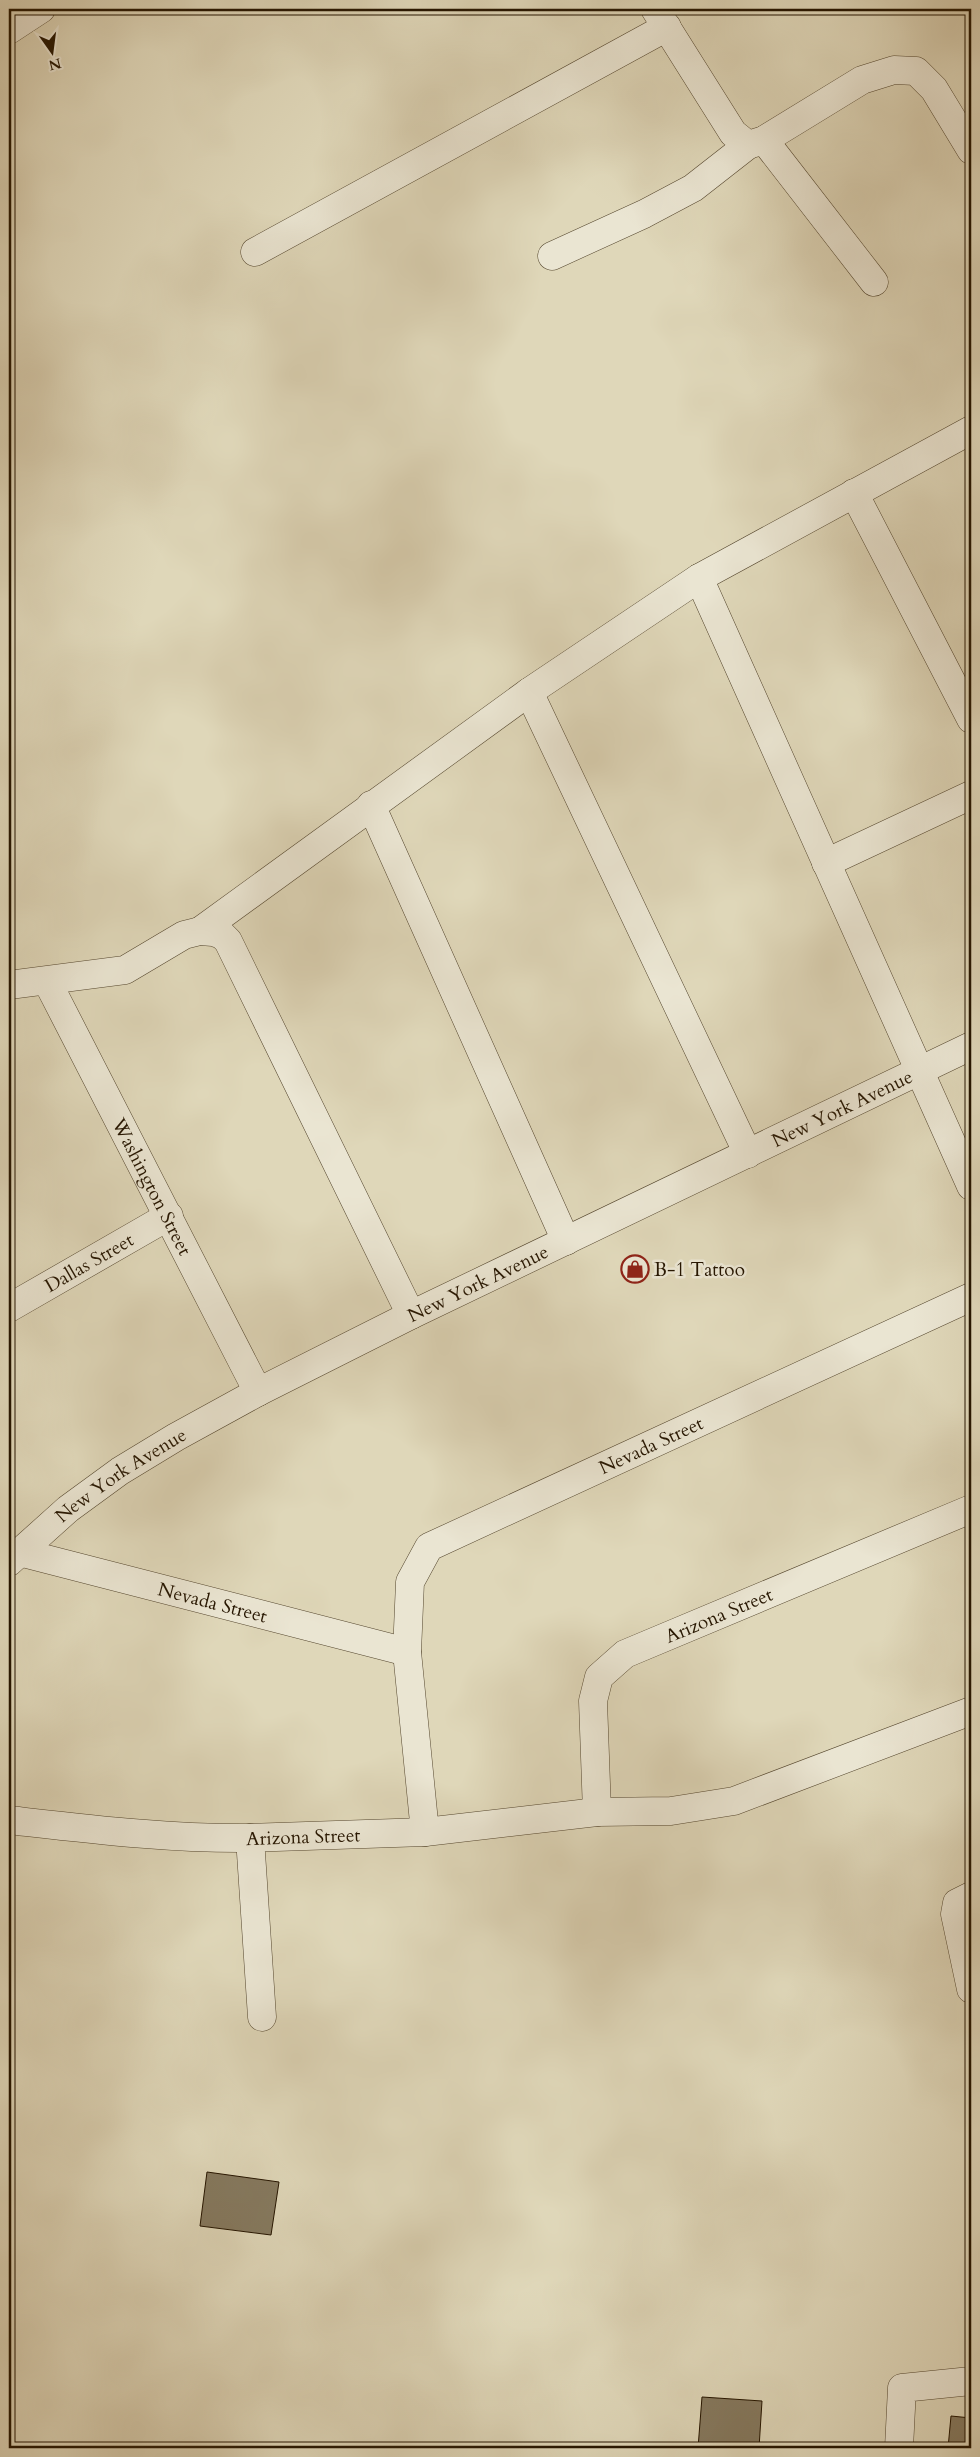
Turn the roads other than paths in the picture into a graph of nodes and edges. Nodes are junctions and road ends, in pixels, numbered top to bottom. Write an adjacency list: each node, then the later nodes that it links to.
1 (41, 9): 3 (street)
2 (661, 18): 4 (street); 6 (street)
3 (9, 30)
4 (756, 143): 5 (street); 7 (street); 8 (street)
5 (971, 150)
6 (255, 252)
7 (552, 256)
8 (874, 282)
9 (971, 430): 10 (street)
10 (854, 493): 11 (street); 13 (street)
11 (699, 578): 12 (street); 16 (street)
12 (530, 692): 15 (street); 22 (street)
13 (971, 719)
14 (971, 795): 16 (street)
15 (371, 805): 17 (street); 25 (street)
16 (826, 863): 21 (street)
17 (206, 932): 18 (street); 28 (street)
18 (47, 981): 19 (street); 24 (street, Washington Street)
19 (9, 985)
20 (971, 1046): 21 (street, New York Avenue)
21 (920, 1072): 22 (street, New York Avenue); 23 (street)
22 (748, 1154): 25 (street, New York Avenue)
23 (971, 1186)
24 (169, 1216): 27 (street, Dallas Street); 29 (street, Washington Street)
25 (566, 1241): 28 (street, New York Avenue)
26 (971, 1297): 32 (street, Nevada Street)
27 (9, 1308)
28 (411, 1315): 29 (street, New York Avenue)
29 (258, 1392): 31 (street, New York Avenue)
30 (971, 1509): 34 (street, Arizona Street)
31 (14, 1557): 32 (street, Nevada Street)
32 (407, 1652): 36 (street, Nevada Street)
33 (971, 1711): 34 (street, Arizona Street)
34 (597, 1812): 36 (street, Arizona Street)
35 (9, 1820): 37 (street, Arizona Street)
36 (425, 1832): 37 (street, Arizona Street)
37 (250, 1838): 40 (street)
38 (971, 1896): 39 (street)
39 (971, 1989)
40 (262, 2017)
41 (971, 2381): 42 (street)
42 (899, 2448)

